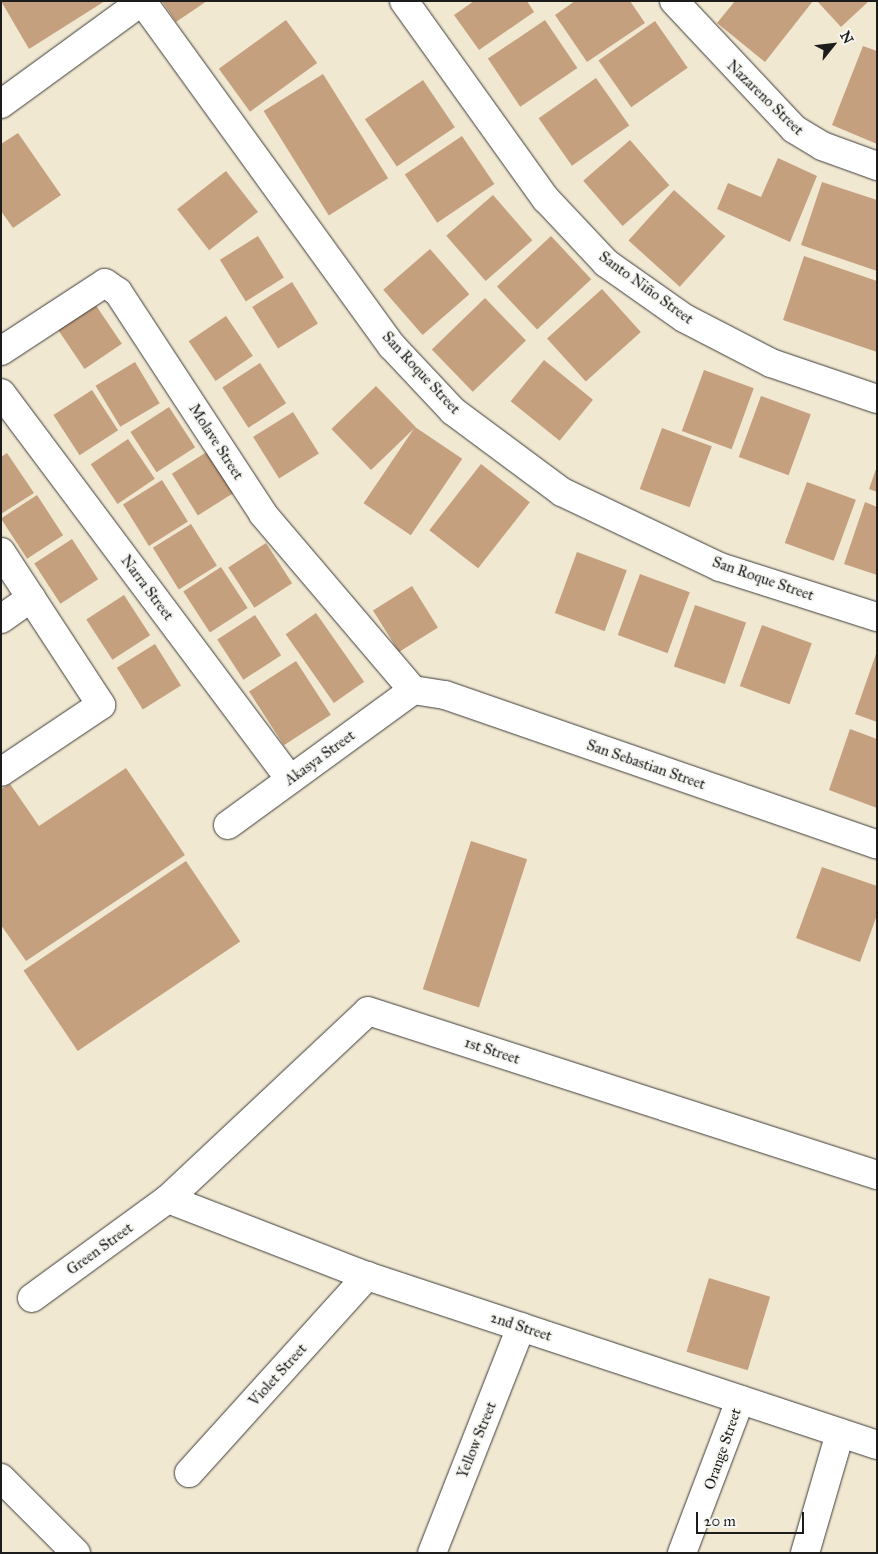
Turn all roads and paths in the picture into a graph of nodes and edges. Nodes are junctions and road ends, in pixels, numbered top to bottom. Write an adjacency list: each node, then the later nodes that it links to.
1 (142, 1): 4 (street); 11 (street, San Roque Street)
2 (404, 1): 8 (street, Santo Niño Street)
3 (674, 1): 5 (street, Nazareno Street)
4 (1, 104)
5 (877, 166)
6 (1, 351): 13 (street, Molave Street)
7 (3, 395): 15 (street, Narra Street)
8 (877, 399)
9 (1, 552): 10 (street)
10 (31, 598): 12 (street); 14 (street)
11 (877, 617)
12 (1, 619)
13 (413, 690): 15 (street, Akasya Street); 17 (street, San Sebastian Street)
14 (1, 772)
15 (290, 779): 16 (street, Akasya Street)
16 (228, 825)
17 (877, 845)
18 (877, 1175): 19 (street, 1st Street)
19 (168, 1199): 20 (street, 2nd Street); 21 (street, Green Street)
20 (367, 1276): 22 (street, 2nd Street); 26 (street, Violet Street)
21 (32, 1298)
22 (521, 1327): 23 (street, 2nd Street); 29 (street, Yellow Street)
23 (740, 1400): 24 (street, 2nd Street); 30 (street, Orange Street)
24 (840, 1433): 25 (street, 2nd Street); 31 (street)
25 (877, 1445)
26 (189, 1473)
27 (1, 1478): 28 (street)
28 (76, 1553)
29 (432, 1553)
30 (682, 1553)
31 (805, 1553)

